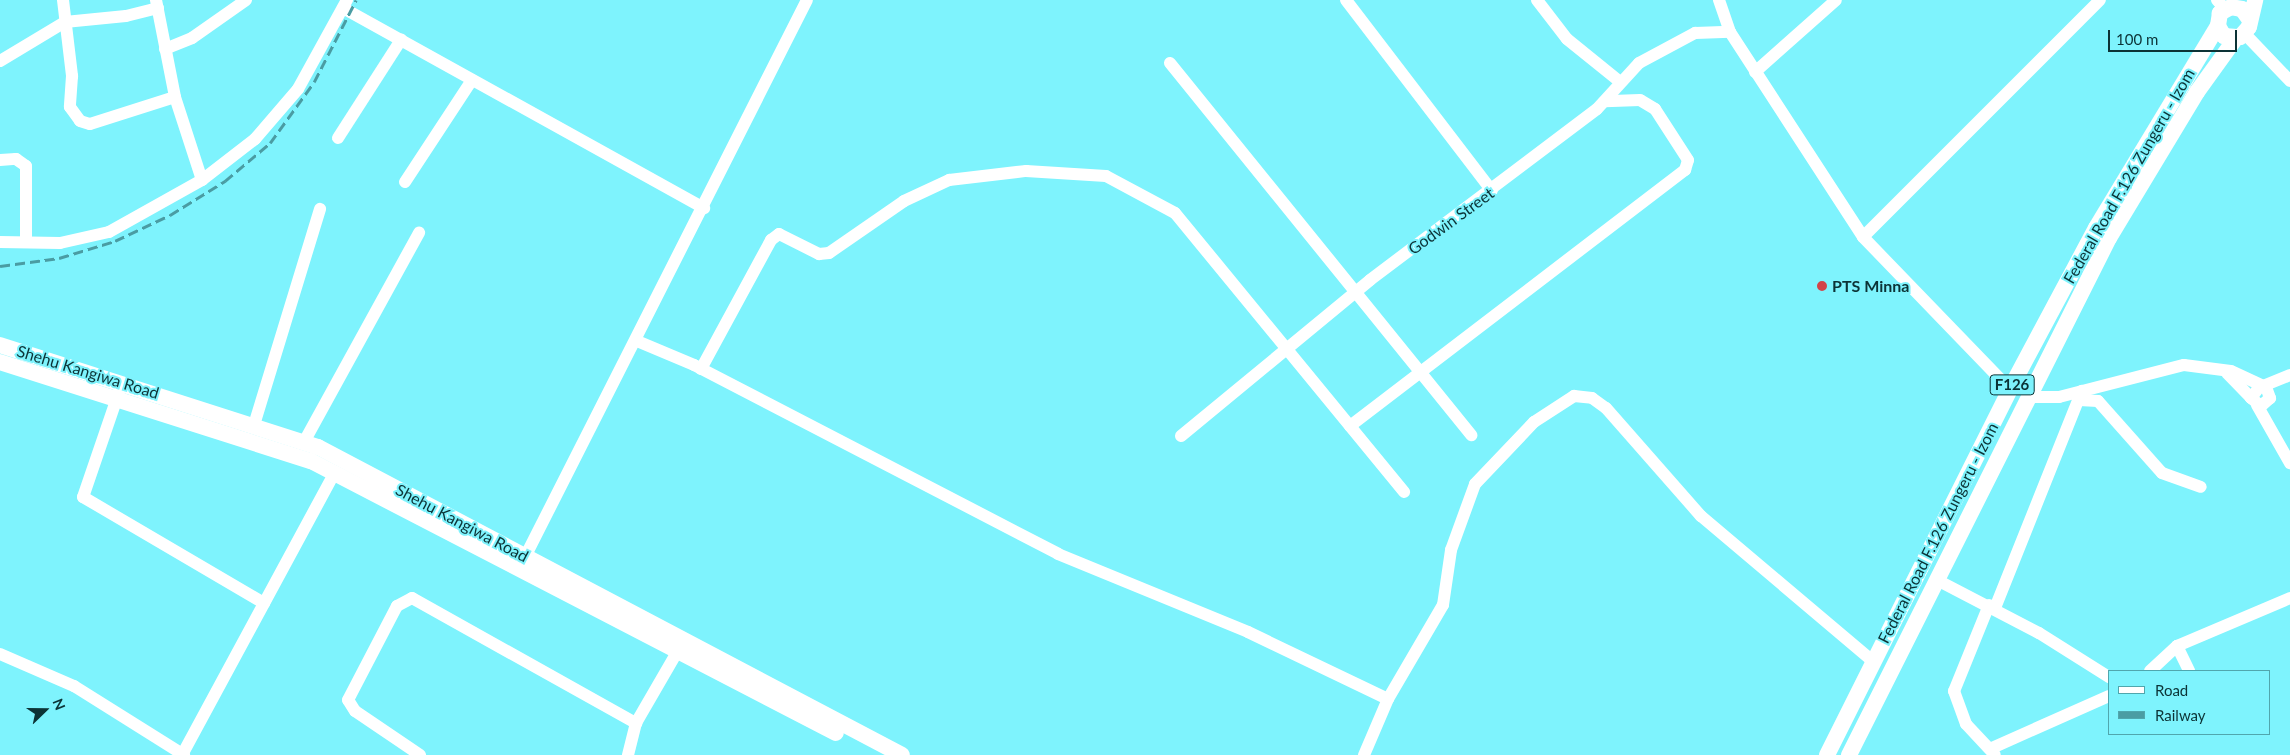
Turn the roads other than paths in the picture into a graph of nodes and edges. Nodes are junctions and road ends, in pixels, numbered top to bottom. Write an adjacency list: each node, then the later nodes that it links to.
1 (63, 0): 13 (street)
2 (246, 0): 18 (street)
3 (807, 0): 32 (street)
4 (1346, 0): 31 (street)
5 (1537, 0): 23 (street)
6 (1719, 0): 16 (street)
7 (1836, 0): 21 (street)
8 (2100, 0): 35 (street)
9 (2255, 0): 15 (main road, Federal Road F.126 Zungeru - Izom / F126)
10 (157, 4): 13 (street); 18 (street)
11 (345, 4): 17 (street); 29 (street)
12 (2227, 4): 14 (main road, F126); 15 (main road, F126)
13 (65, 22): 19 (street); 25 (street)
14 (2218, 26): 15 (main road); 49 (main road, Federal Road F.126 Zungeru - Izom / F126)
15 (2243, 30): 24 (street); 51 (main road, Federal Road F.126 Zungeru - Izom / F126)
16 (1730, 32): 21 (street); 23 (street, Godwin Street)
17 (401, 40): 22 (street); 27 (street)
18 (165, 49): 25 (street)
19 (0, 61)
20 (1170, 63): 38 (street)
21 (1755, 72): 35 (street)
22 (472, 80): 30 (street); 32 (street)
23 (1619, 82): 26 (street, Godwin Street)
24 (2290, 82)
25 (175, 97): 29 (street)
26 (1605, 101): 31 (street, Godwin Street); 45 (street)
27 (338, 138)
28 (0, 160): 37 (street)
29 (202, 180): 37 (street)
30 (405, 182)
31 (1492, 191): 38 (street, Godwin Street)
32 (704, 208): 39 (street)
33 (320, 209): 54 (street)
34 (419, 233): 58 (street)
35 (1863, 237): 49 (street)
36 (0, 242): 37 (street)
37 (26, 242)
38 (1355, 293): 41 (street, Godwin Street); 45 (street)
39 (636, 341): 44 (street); 63 (street)
40 (0, 345): 47 (main road, Shehu Kangiwa Road)
41 (1288, 348): 44 (street); 55 (street); 57 (street, Godwin Street)
42 (0, 362): 52 (main road, Shehu Kangiwa Road)
43 (2218, 367): 48 (street); 50 (street); 53 (street)
44 (701, 369): 76 (street)
45 (1419, 371): 55 (street); 56 (street)
46 (2290, 377): 48 (street); 53 (street)
47 (122, 382): 52 (street); 54 (main road, Shehu Kangiwa Road)
48 (2262, 386): 53 (street)
49 (2010, 390): 71 (main road, Federal Road F.126 Zungeru - Izom / F126)
50 (2080, 395): 51 (street); 61 (street); 67 (street)
51 (2030, 397): 64 (main road, Federal Road F.126 Zungeru - Izom / F126)
52 (118, 398): 60 (main road, Shehu Kangiwa Road); 66 (street)
53 (2262, 401): 59 (street)
54 (254, 425): 58 (main road, Shehu Kangiwa Road)
55 (1350, 426): 62 (street)
56 (1471, 435)
57 (1181, 436)
58 (304, 442): 63 (main road, Shehu Kangiwa Road)
59 (2290, 463)
60 (334, 472): 66 (street); 70 (main road, Shehu Kangiwa Road)
61 (2201, 488)
62 (1404, 492)
63 (525, 557): 83 (main road, Shehu Kangiwa Road)
64 (1937, 580): 67 (street); 86 (main road, Federal Road F.126 Zungeru - Izom / F126)
65 (2290, 598): 68 (street)
66 (264, 603): 79 (street)
67 (1992, 607): 74 (street); 78 (street)
68 (2177, 646): 72 (street); 73 (street)
69 (0, 654): 79 (street)
70 (676, 654): 77 (street); 82 (main road, Shehu Kangiwa Road)
71 (1874, 662): 76 (street); 85 (main road, Federal Road F.126 Zungeru - Izom / F126)
72 (2151, 670)
73 (2189, 670)
74 (2108, 676)
75 (2108, 696): 78 (street)
76 (1388, 699): 84 (street)
77 (636, 723): 80 (street); 81 (street)
78 (1993, 752)
79 (183, 755)
80 (420, 755)
81 (628, 755)
82 (879, 755)
83 (902, 755)
84 (1364, 755)
85 (1827, 755)
86 (1849, 755)

